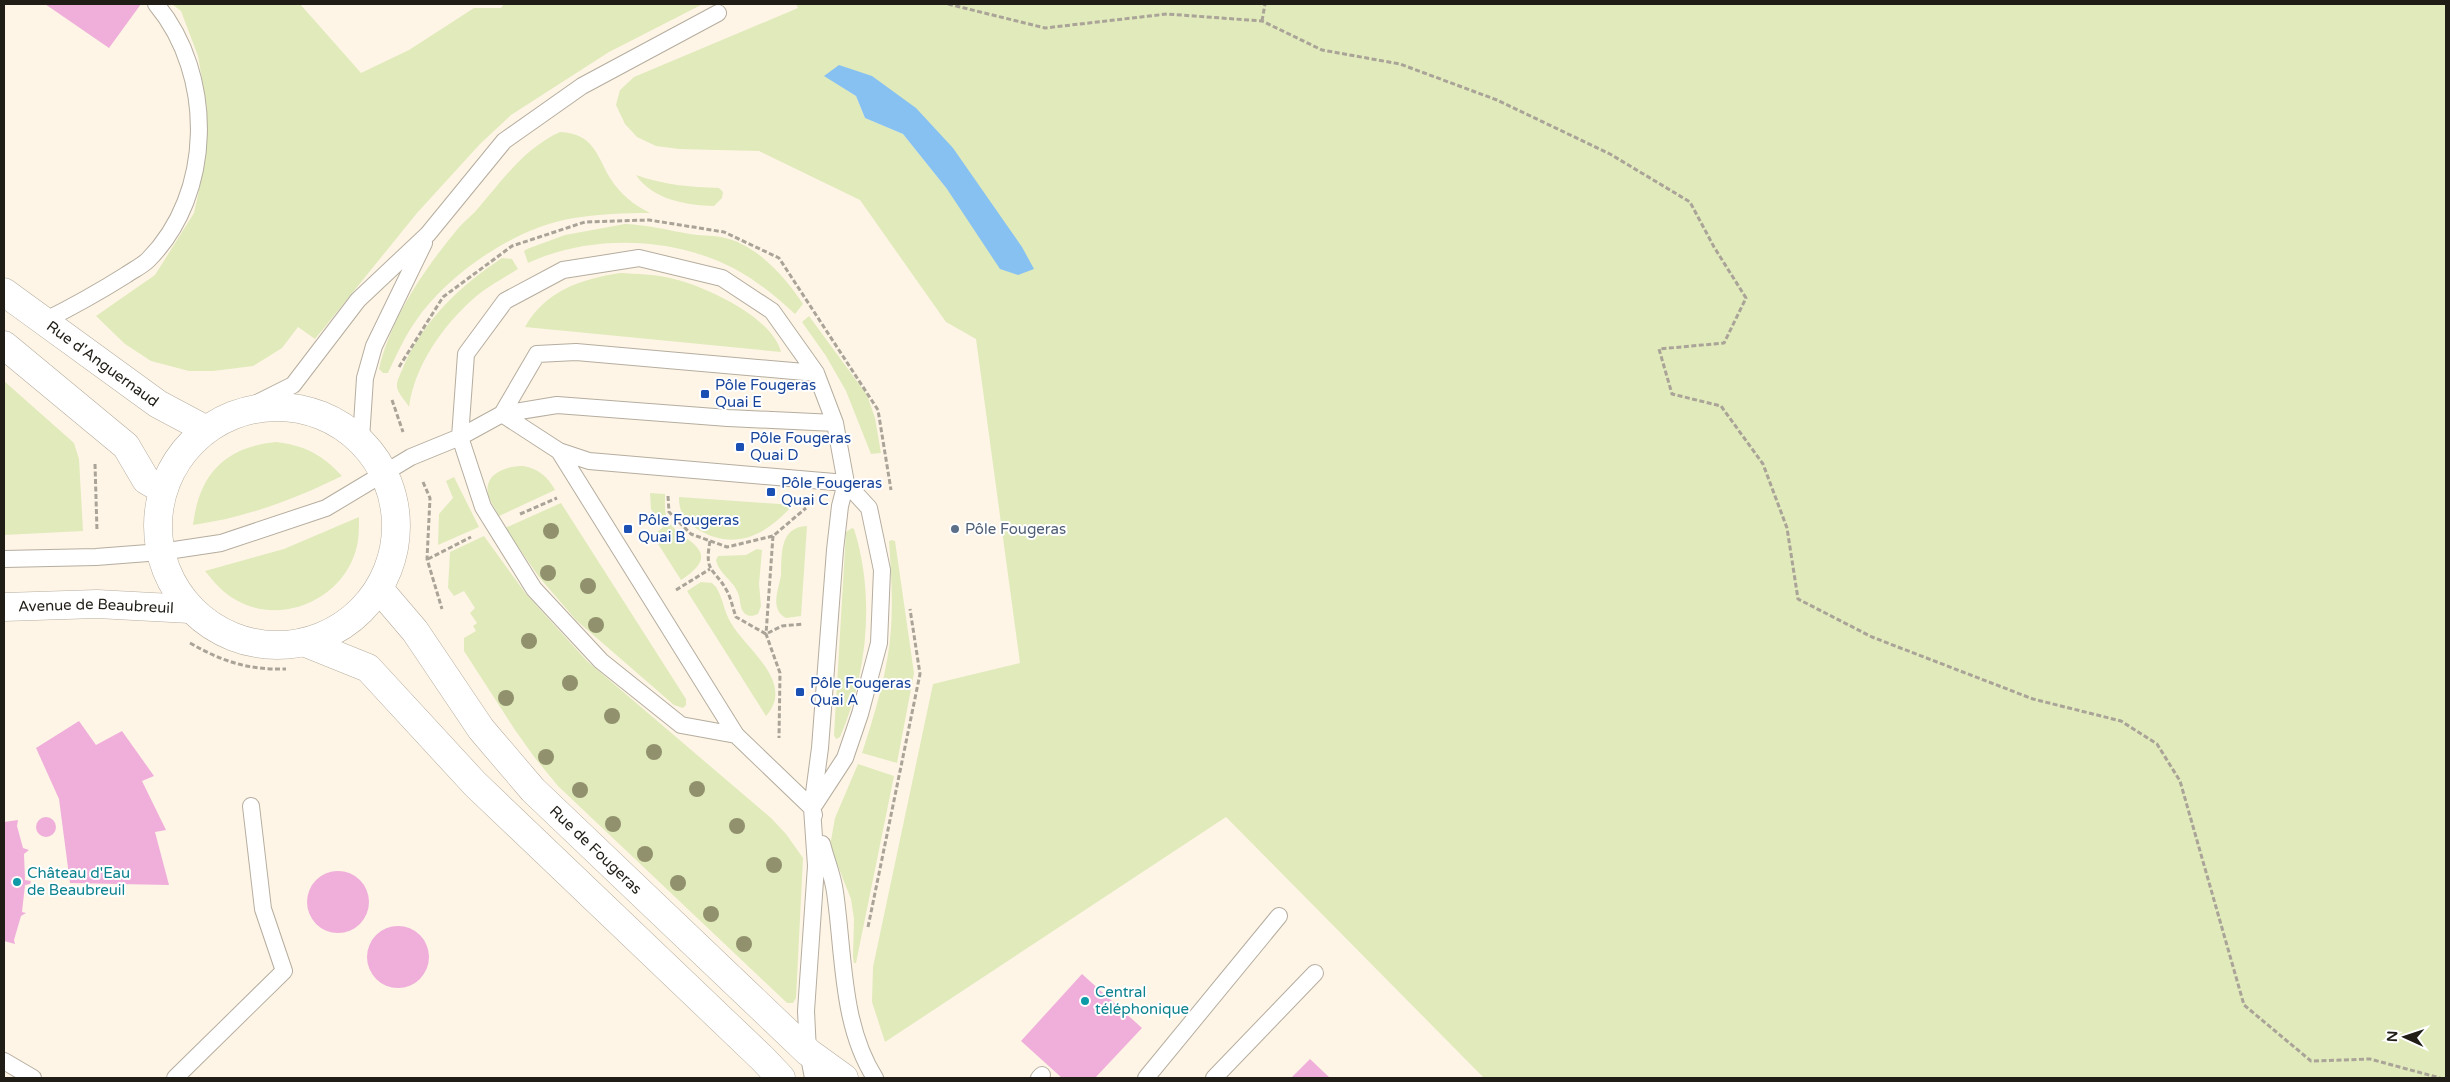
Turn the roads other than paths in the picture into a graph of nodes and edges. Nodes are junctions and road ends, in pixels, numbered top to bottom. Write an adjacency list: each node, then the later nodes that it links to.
1 (156, 4): 5 (lane)
2 (718, 13): 3 (lane)
3 (428, 234): 8 (lane); 13 (lane)
4 (4, 292): 5 (main road, Rue d'Anguernaud)
5 (44, 322): 11 (main road, Rue d'Anguernaud)
6 (4, 345): 17 (main road)
7 (816, 373): 9 (lane); 10 (lane); 12 (lane)
8 (243, 410): 11 (main road); 13 (main road)
9 (502, 414): 10 (lane); 12 (lane); 14 (lane)
10 (835, 423): 16 (lane)
11 (206, 430): 17 (main road)
12 (460, 437): 15 (lane); 24 (lane)
13 (361, 439): 15 (main road)
14 (559, 451): 16 (lane); 24 (lane)
15 (386, 473): 18 (lane); 20 (main road)
16 (846, 484): 26 (lane); 26 (lane)
17 (163, 490): 18 (main road)
18 (161, 552): 19 (lane); 22 (main road)
19 (4, 559)
20 (380, 590): 23 (main road); 29 (main road, Rue de Fougeras)
21 (4, 607): 22 (main road, Avenue de Beaubreuil)
22 (190, 609): 23 (main road)
23 (306, 643): 33 (main road)
24 (736, 735): 26 (lane)
25 (251, 806): 32 (lane)
26 (812, 808): 29 (lane); 36 (lane)
27 (1279, 916): 37 (lane)
28 (1315, 973): 38 (lane)
29 (808, 1052): 34 (lane); 35 (main road, Rue de Fougeras)
30 (4, 1061): 31 (lane)
31 (33, 1078)
32 (175, 1078)
33 (781, 1078)
34 (813, 1078)
35 (844, 1078)
36 (875, 1078)
37 (1146, 1078)
38 (1214, 1078)

